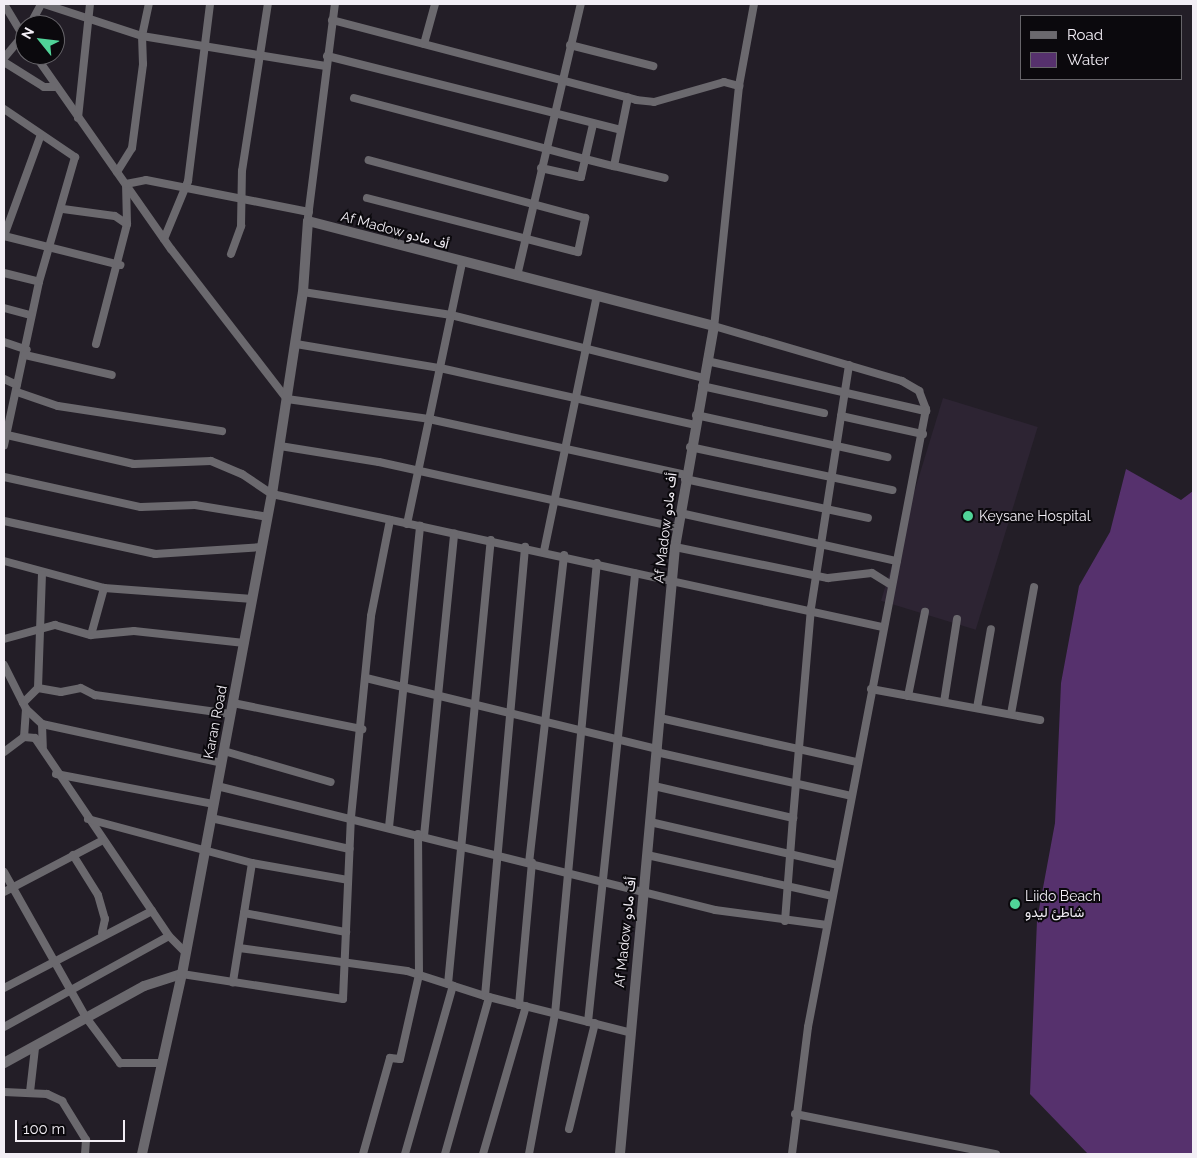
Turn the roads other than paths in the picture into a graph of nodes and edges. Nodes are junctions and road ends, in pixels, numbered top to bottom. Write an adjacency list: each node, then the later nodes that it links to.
1 (4, 4): 14 (street)
2 (42, 4): 11 (street); 12 (street)
3 (90, 4): 12 (street)
4 (149, 4): 15 (street)
5 (210, 4): 19 (street)
6 (268, 4): 22 (street)
7 (334, 4): 13 (street)
8 (435, 4): 16 (street)
9 (581, 4): 17 (street)
10 (754, 4): 28 (street)
11 (36, 15)
12 (87, 20): 15 (street); 34 (street)
13 (332, 20): 16 (street); 20 (street)
14 (15, 22)
15 (142, 36): 19 (street); 43 (street)
16 (424, 44): 27 (street)
17 (570, 44): 26 (street); 27 (street)
18 (15, 46): 21 (street)
19 (202, 48): 22 (street); 46 (street)
20 (327, 56): 25 (street); 33 (street)
21 (4, 58)
22 (259, 58): 25 (street); 48 (street)
23 (4, 62): 29 (street)
24 (41, 65): 29 (street)
25 (326, 66): 51 (street)
26 (653, 66)
27 (561, 80): 30 (street); 33 (street)
28 (739, 86): 30 (street); 68 (street)
29 (55, 87): 34 (street)
30 (628, 97): 36 (street)
31 (354, 98): 38 (street)
32 (4, 109): 37 (street)
33 (553, 113): 35 (street); 38 (street)
34 (78, 118): 43 (street)
35 (593, 124): 36 (street); 39 (street)
36 (621, 130): 41 (street)
37 (40, 137): 50 (street); 53 (street)
38 (545, 149): 39 (street); 42 (street)
39 (585, 159): 41 (street); 42 (street)
40 (369, 160): 49 (street)
41 (614, 166): 44 (street)
42 (541, 168): 49 (street)
43 (117, 172): 45 (street)
44 (665, 178)
45 (126, 184): 46 (street); 52 (street); 55 (street)
46 (185, 189): 48 (street); 55 (street)
47 (367, 198): 54 (street)
48 (241, 200): 51 (street); 57 (street)
49 (533, 203): 54 (street); 54 (street)
50 (63, 209): 52 (street); 56 (street)
51 (308, 217): 58 (street, Af Madow أف مادو); 63 (street, Karan Road)
52 (128, 224): 59 (street)
53 (4, 236): 56 (street)
54 (526, 238): 61 (street)
55 (164, 239): 83 (street)
56 (51, 249): 59 (street); 62 (street)
57 (231, 254)
58 (462, 262): 61 (street, Af Madow أف مادو); 67 (street)
59 (120, 265): 70 (street)
60 (4, 272): 62 (street)
61 (517, 276): 64 (street, Af Madow أف مادو)
62 (39, 282): 66 (street)
63 (303, 292): 67 (street); 71 (street, Karan Road)
64 (597, 296): 68 (street, Af Madow أف مادو); 72 (street)
65 (4, 308): 66 (street)
66 (31, 315): 73 (street)
67 (451, 315): 72 (street); 76 (street)
68 (714, 326): 74 (street, Af Madow أف مادو); 75 (street)
69 (4, 342): 73 (street)
70 (96, 344)
71 (296, 344): 76 (street); 83 (street, Karan Road)
72 (586, 350): 79 (street); 82 (street)
73 (26, 352): 77 (street); 80 (street)
74 (707, 361): 79 (street, Af Madow أف مادو); 81 (street)
75 (849, 365): 81 (street); 84 (street)
76 (440, 368): 82 (street); 87 (street)
77 (112, 375)
78 (4, 379): 80 (street)
79 (703, 382): 85 (street); 88 (street, Af Madow أف مادو)
80 (17, 388): 89 (street); 91 (street)
81 (845, 393): 84 (street); 86 (street)
82 (576, 397): 88 (street); 96 (street)
83 (287, 399): 87 (street); 93 (street, Karan Road)
84 (926, 411): 90 (street)
85 (824, 413)
86 (841, 416): 90 (street); 94 (street)
87 (429, 419): 96 (street); 98 (street)
88 (695, 420): 94 (street); 95 (street, Af Madow أف مادو)
89 (222, 431)
90 (923, 434): 123 (street)
91 (7, 435): 92 (street); 103 (street)
92 (4, 446)
93 (280, 446): 98 (street); 103 (street, Karan Road)
94 (836, 446): 97 (street); 101 (street)
95 (690, 447): 100 (street, Af Madow أف مادو); 101 (street)
96 (565, 448): 100 (street); 104 (street)
97 (887, 457)
98 (418, 472): 104 (street); 111 (street)
99 (4, 477): 107 (street)
100 (685, 477): 105 (street); 106 (street, Af Madow أف مادو)
101 (831, 478): 102 (street); 105 (street)
102 (892, 490)
103 (272, 494): 107 (street, Karan Road); 109 (street)
104 (554, 501): 113 (street); 120 (street)
105 (826, 510): 108 (street); 116 (street)
106 (680, 513): 113 (street, Af Madow أف مادو); 116 (street)
107 (268, 517): 117 (street, Karan Road)
108 (868, 518)
109 (390, 520): 111 (street); 143 (street)
110 (4, 521): 117 (street)
111 (407, 524): 112 (street)
112 (420, 526): 114 (street); 144 (street)
113 (678, 528): 119 (street, Af Madow أف مادو)
114 (454, 533): 115 (street); 147 (street)
115 (491, 540): 118 (street); 151 (street)
116 (821, 543): 123 (street); 127 (street)
117 (262, 547): 132 (street, Karan Road)
118 (525, 547): 120 (street); 154 (street)
119 (675, 547): 127 (street); 128 (street, Af Madow أف مادو)
120 (544, 551): 121 (street)
121 (564, 556): 124 (street); 159 (street)
122 (4, 561): 126 (street)
123 (897, 561): 129 (street)
124 (597, 564): 125 (street); 162 (street)
125 (635, 573): 128 (street); 164 (street)
126 (42, 574): 131 (street); 136 (street)
127 (816, 575): 129 (street); 133 (street)
128 (672, 582): 133 (street); 157 (street, Af Madow أف مادو)
129 (891, 585): 137 (street)
130 (1034, 587): 156 (street)
131 (104, 588): 132 (street); 139 (street)
132 (252, 599): 141 (street, Karan Road)
133 (811, 612): 137 (street); 168 (street)
134 (925, 612): 148 (street)
135 (957, 619): 149 (street)
136 (40, 626): 139 (street); 140 (street); 145 (street)
137 (882, 627): 146 (street)
138 (992, 629): 153 (street)
139 (91, 635): 141 (street)
140 (4, 639)
141 (244, 643): 150 (street, Karan Road)
142 (4, 664): 152 (street)
143 (366, 678): 144 (street); 161 (street)
144 (403, 687): 147 (street); 184 (street)
145 (38, 688): 152 (street); 155 (street)
146 (871, 689): 148 (street); 170 (street)
147 (438, 696): 151 (street); 185 (street)
148 (908, 696): 149 (street)
149 (944, 702): 153 (street)
150 (233, 703): 155 (street, Karan Road); 161 (street)
151 (474, 704): 154 (street); 187 (street)
152 (24, 706): 160 (street); 163 (street)
153 (977, 708): 156 (street)
154 (509, 713): 159 (street); 190 (street)
155 (231, 714): 166 (street, Karan Road)
156 (1011, 714): 158 (street)
157 (660, 718): 167 (street, Af Madow أف مادو); 168 (street)
158 (1040, 720)
159 (545, 722): 162 (street); 195 (street)
160 (42, 724): 165 (street); 171 (street)
161 (362, 729): 179 (street)
162 (581, 731): 164 (street); 198 (street)
163 (24, 736): 165 (street); 169 (street)
164 (619, 740): 167 (street); 200 (street)
165 (42, 747): 172 (street)
166 (224, 751): 171 (street, Karan Road); 173 (street)
167 (657, 751): 174 (street); 176 (street, Af Madow أف مادو)
168 (799, 751): 170 (street); 174 (street)
169 (4, 752)
170 (857, 762): 177 (street)
171 (222, 763): 175 (street, Karan Road)
172 (56, 774): 178 (street); 182 (street)
173 (331, 782)
174 (796, 785): 177 (street); 181 (street)
175 (217, 786): 178 (street, Karan Road); 179 (street)
176 (654, 786): 181 (street); 183 (street, Af Madow أف مادو)
177 (851, 796): 196 (street)
178 (214, 804): 180 (street, Karan Road)
179 (351, 817): 184 (street); 188 (street)
180 (211, 818): 188 (street); 189 (street, Karan Road)
181 (793, 818): 191 (street)
182 (88, 819): 186 (street); 189 (street)
183 (650, 822): 191 (street); 193 (street, Af Madow أف مادو)
184 (389, 827): 185 (street)
185 (421, 835): 187 (street); 218 (street)
186 (102, 840): 192 (street); 206 (street)
187 (459, 845): 190 (street); 220 (street)
188 (350, 849): 199 (street)
189 (204, 851): 194 (street); 214 (street, Karan Road)
190 (496, 854): 195 (street); 223 (street)
191 (790, 854): 196 (street); 202 (street)
192 (74, 855): 201 (street); 211 (street)
193 (647, 855): 202 (street); 204 (street, Af Madow أف مادو)
194 (252, 863): 199 (street); 207 (street)
195 (531, 863): 198 (street); 224 (street)
196 (838, 865): 205 (street)
197 (4, 872): 201 (street)
198 (568, 872): 200 (street); 225 (street)
199 (348, 880): 210 (street)
200 (601, 881): 204 (street); 227 (street)
201 (13, 887): 203 (street); 215 (street)
202 (787, 888): 205 (street); 208 (street)
203 (4, 892)
204 (644, 892): 208 (street); 229 (street, Af Madow أف مادو)
205 (832, 896): 209 (street)
206 (152, 911): 211 (street); 212 (street)
207 (244, 913): 210 (street); 213 (street)
208 (785, 921): 209 (street)
209 (827, 925): 235 (street)
210 (346, 932): 216 (street)
211 (102, 933): 215 (street)
212 (169, 936): 214 (street); 221 (street)
213 (240, 948): 216 (street); 219 (street)
214 (186, 953): 217 (street, Karan Road)
215 (57, 959): 221 (street); 222 (street)
216 (344, 965): 218 (street); 219 (street)
217 (182, 974): 219 (street); 226 (street); 232 (street, Karan Road)
218 (418, 975): 220 (street); 239 (street)
219 (232, 982)
220 (450, 985): 223 (street); 240 (street)
221 (71, 987): 226 (street); 228 (street)
222 (4, 988)
223 (487, 997): 224 (street); 241 (street)
224 (523, 1006): 225 (street); 242 (street)
225 (556, 1014): 227 (street); 243 (street)
226 (85, 1016): 230 (street); 232 (street)
227 (592, 1022): 229 (street); 236 (street)
228 (4, 1027)
229 (628, 1032): 244 (street, Af Madow أف مادو)
230 (35, 1048): 231 (street); 234 (street)
231 (4, 1063)
232 (161, 1063): 238 (street, Karan Road)
233 (4, 1092): 234 (street)
234 (30, 1092): 237 (street)
235 (795, 1114): 245 (street); 246 (street)
236 (569, 1129)
237 (85, 1154)
238 (142, 1154)
239 (363, 1154)
240 (405, 1154)
241 (444, 1154)
242 (483, 1154)
243 (529, 1154)
244 (620, 1154)
245 (792, 1154)
246 (996, 1154)

